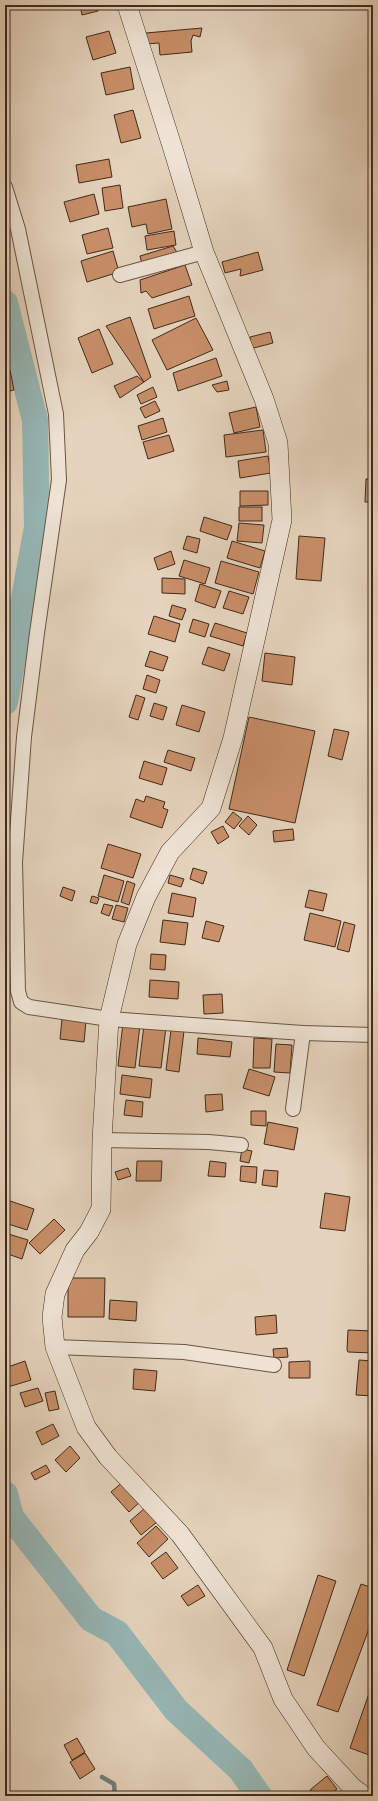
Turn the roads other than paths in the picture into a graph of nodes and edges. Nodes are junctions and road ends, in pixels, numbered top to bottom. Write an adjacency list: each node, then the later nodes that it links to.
1 (127, 5): 3 (street)
2 (5, 187): 5 (street)
3 (204, 252): 4 (street); 5 (street)
4 (120, 275)
5 (109, 1019): 6 (street); 9 (street)
6 (303, 1033): 7 (street); 8 (street)
7 (373, 1035)
8 (293, 1109)
9 (102, 1140): 10 (street); 11 (street)
10 (241, 1144)
11 (55, 1347): 12 (street); 13 (street)
12 (274, 1365)
13 (364, 1796)

